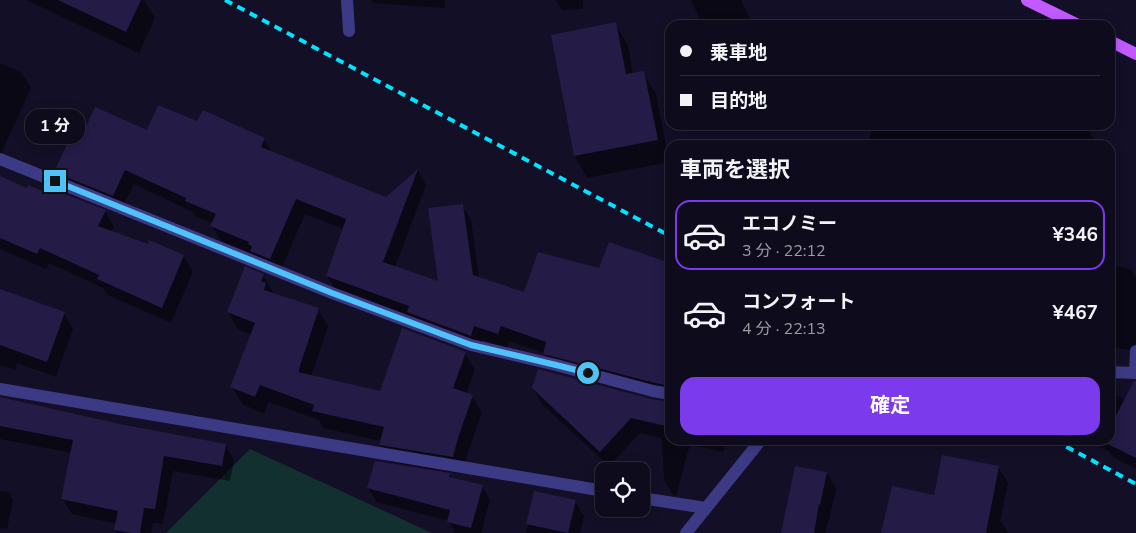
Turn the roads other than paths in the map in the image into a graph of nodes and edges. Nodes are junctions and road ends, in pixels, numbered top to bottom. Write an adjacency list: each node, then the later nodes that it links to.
1 (347, 0): 4 (street)
2 (1027, 0): 3 (main road)
3 (1068, 20)
4 (349, 31)
5 (1115, 44): 6 (main road)
6 (1136, 54)
7 (0, 159): 12 (street)
8 (1136, 351): 10 (street)
9 (1115, 372): 10 (street)
10 (1135, 372)
11 (0, 389): 14 (street)
12 (665, 393)
13 (756, 445): 16 (street)
14 (595, 489)
15 (650, 499): 16 (street)
16 (706, 508): 17 (street)
17 (686, 533)

